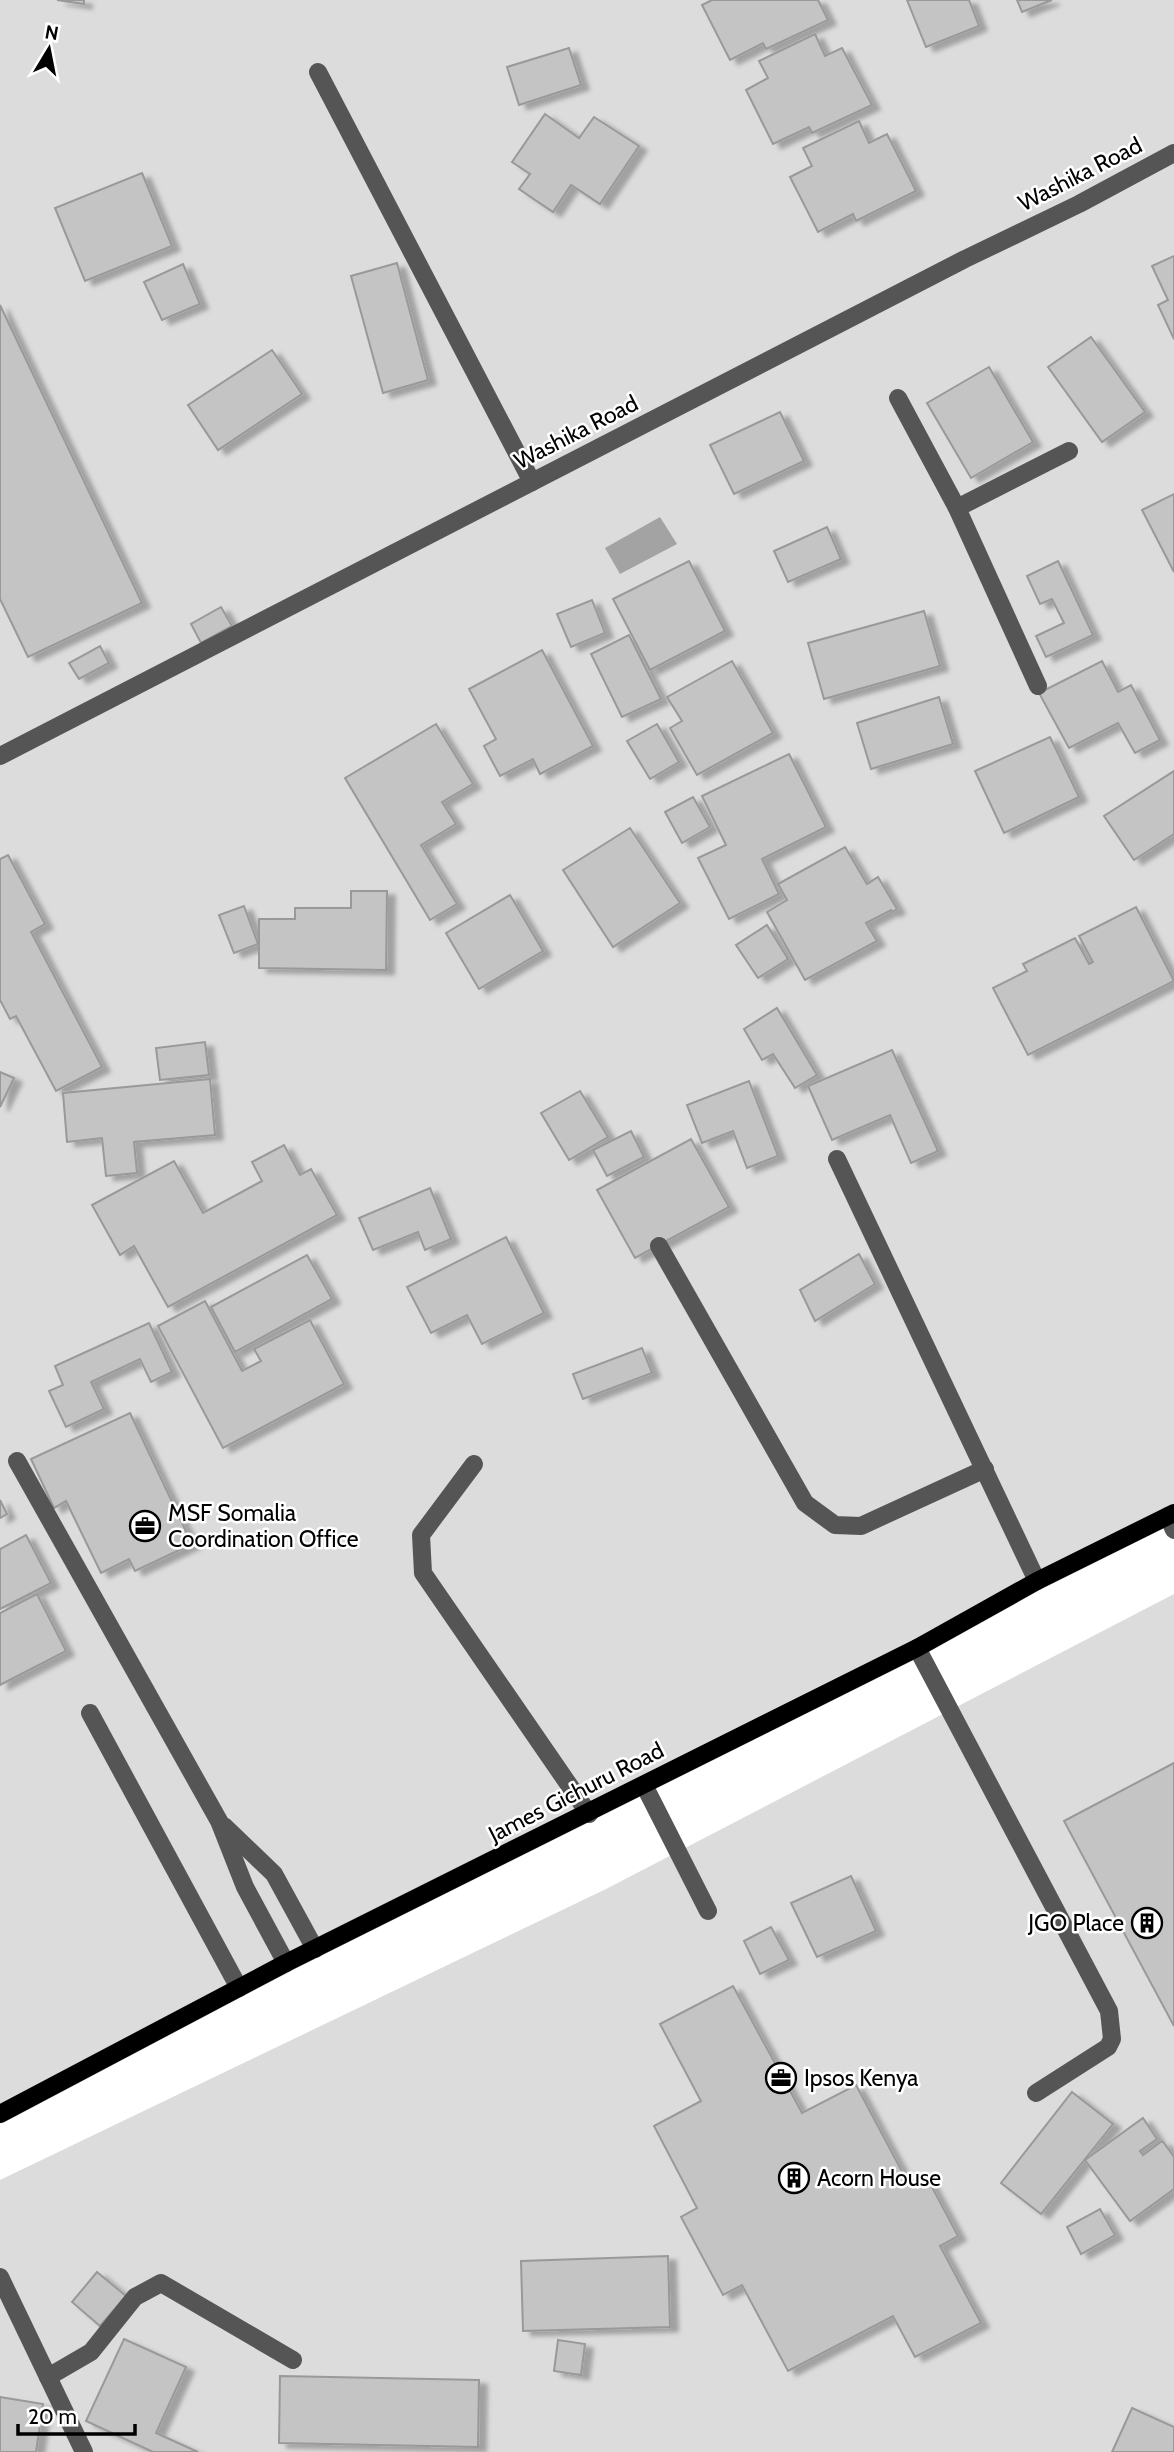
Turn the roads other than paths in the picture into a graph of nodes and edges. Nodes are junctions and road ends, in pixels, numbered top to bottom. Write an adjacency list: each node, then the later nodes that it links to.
1 (318, 72): 5 (street)
2 (1174, 153): 5 (street, Washika Road)
3 (898, 398): 6 (street)
4 (1069, 451): 6 (street)
5 (532, 482): 8 (street, Washika Road)
6 (957, 508): 7 (street)
7 (1038, 686)
8 (0, 756)
9 (837, 1159): 13 (street)
10 (659, 1246): 13 (street)
11 (17, 1461): 20 (street)
12 (474, 1464): 19 (street)
13 (985, 1469): 15 (street)
14 (1172, 1520): 15 (main road, James Gichuru Road)
15 (1037, 1581): 16 (main road, James Gichuru Road)
16 (917, 1648): 18 (main road, James Gichuru Road); 25 (street)
17 (90, 1713): 24 (street)
18 (644, 1785): 19 (main road, James Gichuru Road); 21 (street)
19 (589, 1814): 22 (main road, James Gichuru Road)
20 (219, 1821): 22 (street); 23 (street)
21 (708, 1911)
22 (315, 1950): 23 (main road, James Gichuru Road)
23 (286, 1963): 24 (main road, James Gichuru Road)
24 (239, 1988): 26 (main road, James Gichuru Road)
25 (1036, 2093)
26 (0, 2114)
27 (0, 2277): 28 (street)
28 (4, 2296): 30 (street)
29 (293, 2360): 30 (street)
30 (48, 2377): 31 (street)
31 (84, 2452)

